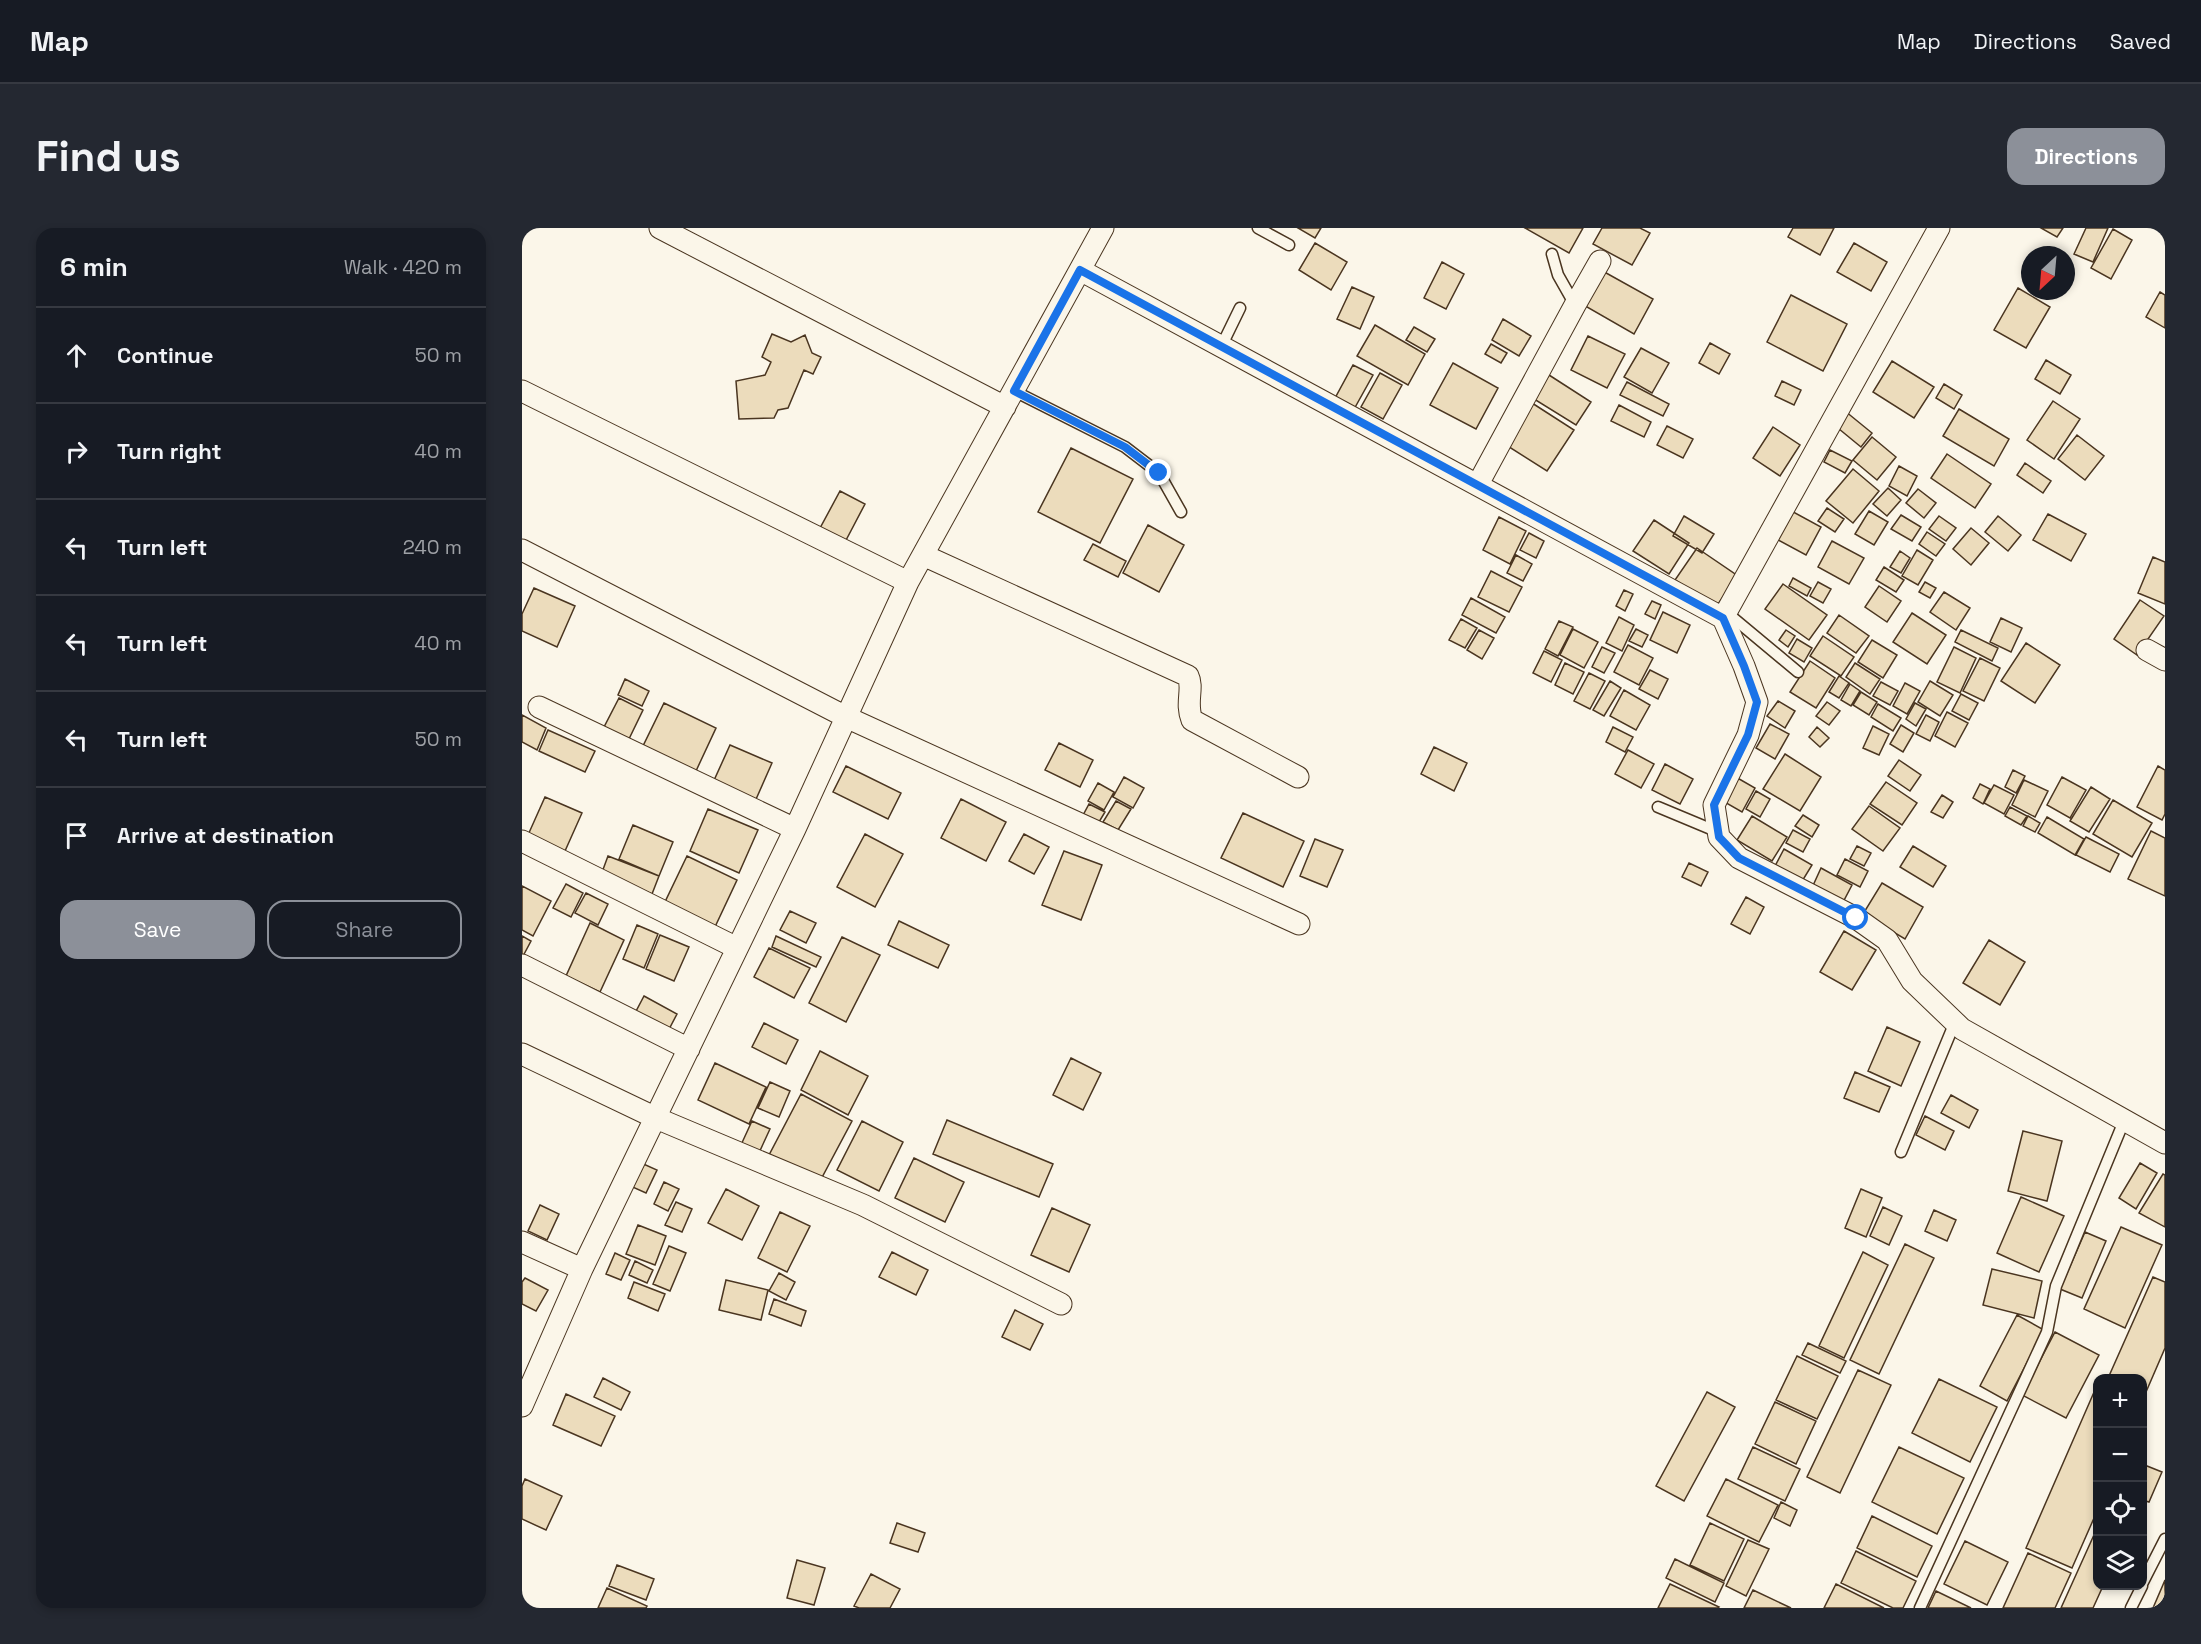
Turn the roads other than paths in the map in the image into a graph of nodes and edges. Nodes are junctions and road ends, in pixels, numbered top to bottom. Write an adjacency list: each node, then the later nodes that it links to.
1 (660, 228): 13 (street)
2 (1103, 228): 8 (street)
3 (1258, 228): 5 (lane)
4 (1939, 228): 19 (street)
5 (1289, 245)
6 (1552, 254): 9 (lane)
7 (1600, 261): 9 (street)
8 (1080, 270): 11 (street); 13 (street)
9 (1575, 305): 14 (street)
10 (1240, 308): 11 (lane)
11 (1221, 347): 14 (street)
12 (522, 391): 18 (street)
13 (1010, 399): 15 (lane); 17 (street)
14 (1478, 484): 19 (street)
15 (1181, 512)
16 (522, 550): 22 (street)
17 (923, 555): 18 (street); 23 (street)
18 (908, 582): 22 (street)
19 (1725, 615): 20 (lane); 26 (street)
20 (1798, 672)
21 (539, 707): 25 (street)
22 (846, 717): 25 (street); 28 (street)
23 (1298, 777)
24 (1658, 807): 26 (lane)
25 (795, 829): 29 (street)
26 (1718, 832): 31 (street)
27 (522, 841): 29 (street)
28 (1299, 924)
29 (737, 948): 32 (street)
30 (522, 965): 32 (street)
31 (1955, 1022): 35 (street); 37 (lane)
32 (689, 1049): 34 (street)
33 (522, 1054): 34 (street)
34 (656, 1118): 39 (street); 40 (street)
35 (2124, 1121): 36 (street); 45 (lane)
36 (2165, 1143)
37 (1901, 1152)
38 (522, 1242): 39 (street)
39 (582, 1269): 41 (street)
40 (1061, 1304)
41 (522, 1406)
42 (2165, 1539): 43 (lane)
43 (2147, 1575)
44 (2140, 1590): 46 (lane)
45 (1920, 1608)
46 (2131, 1608)

